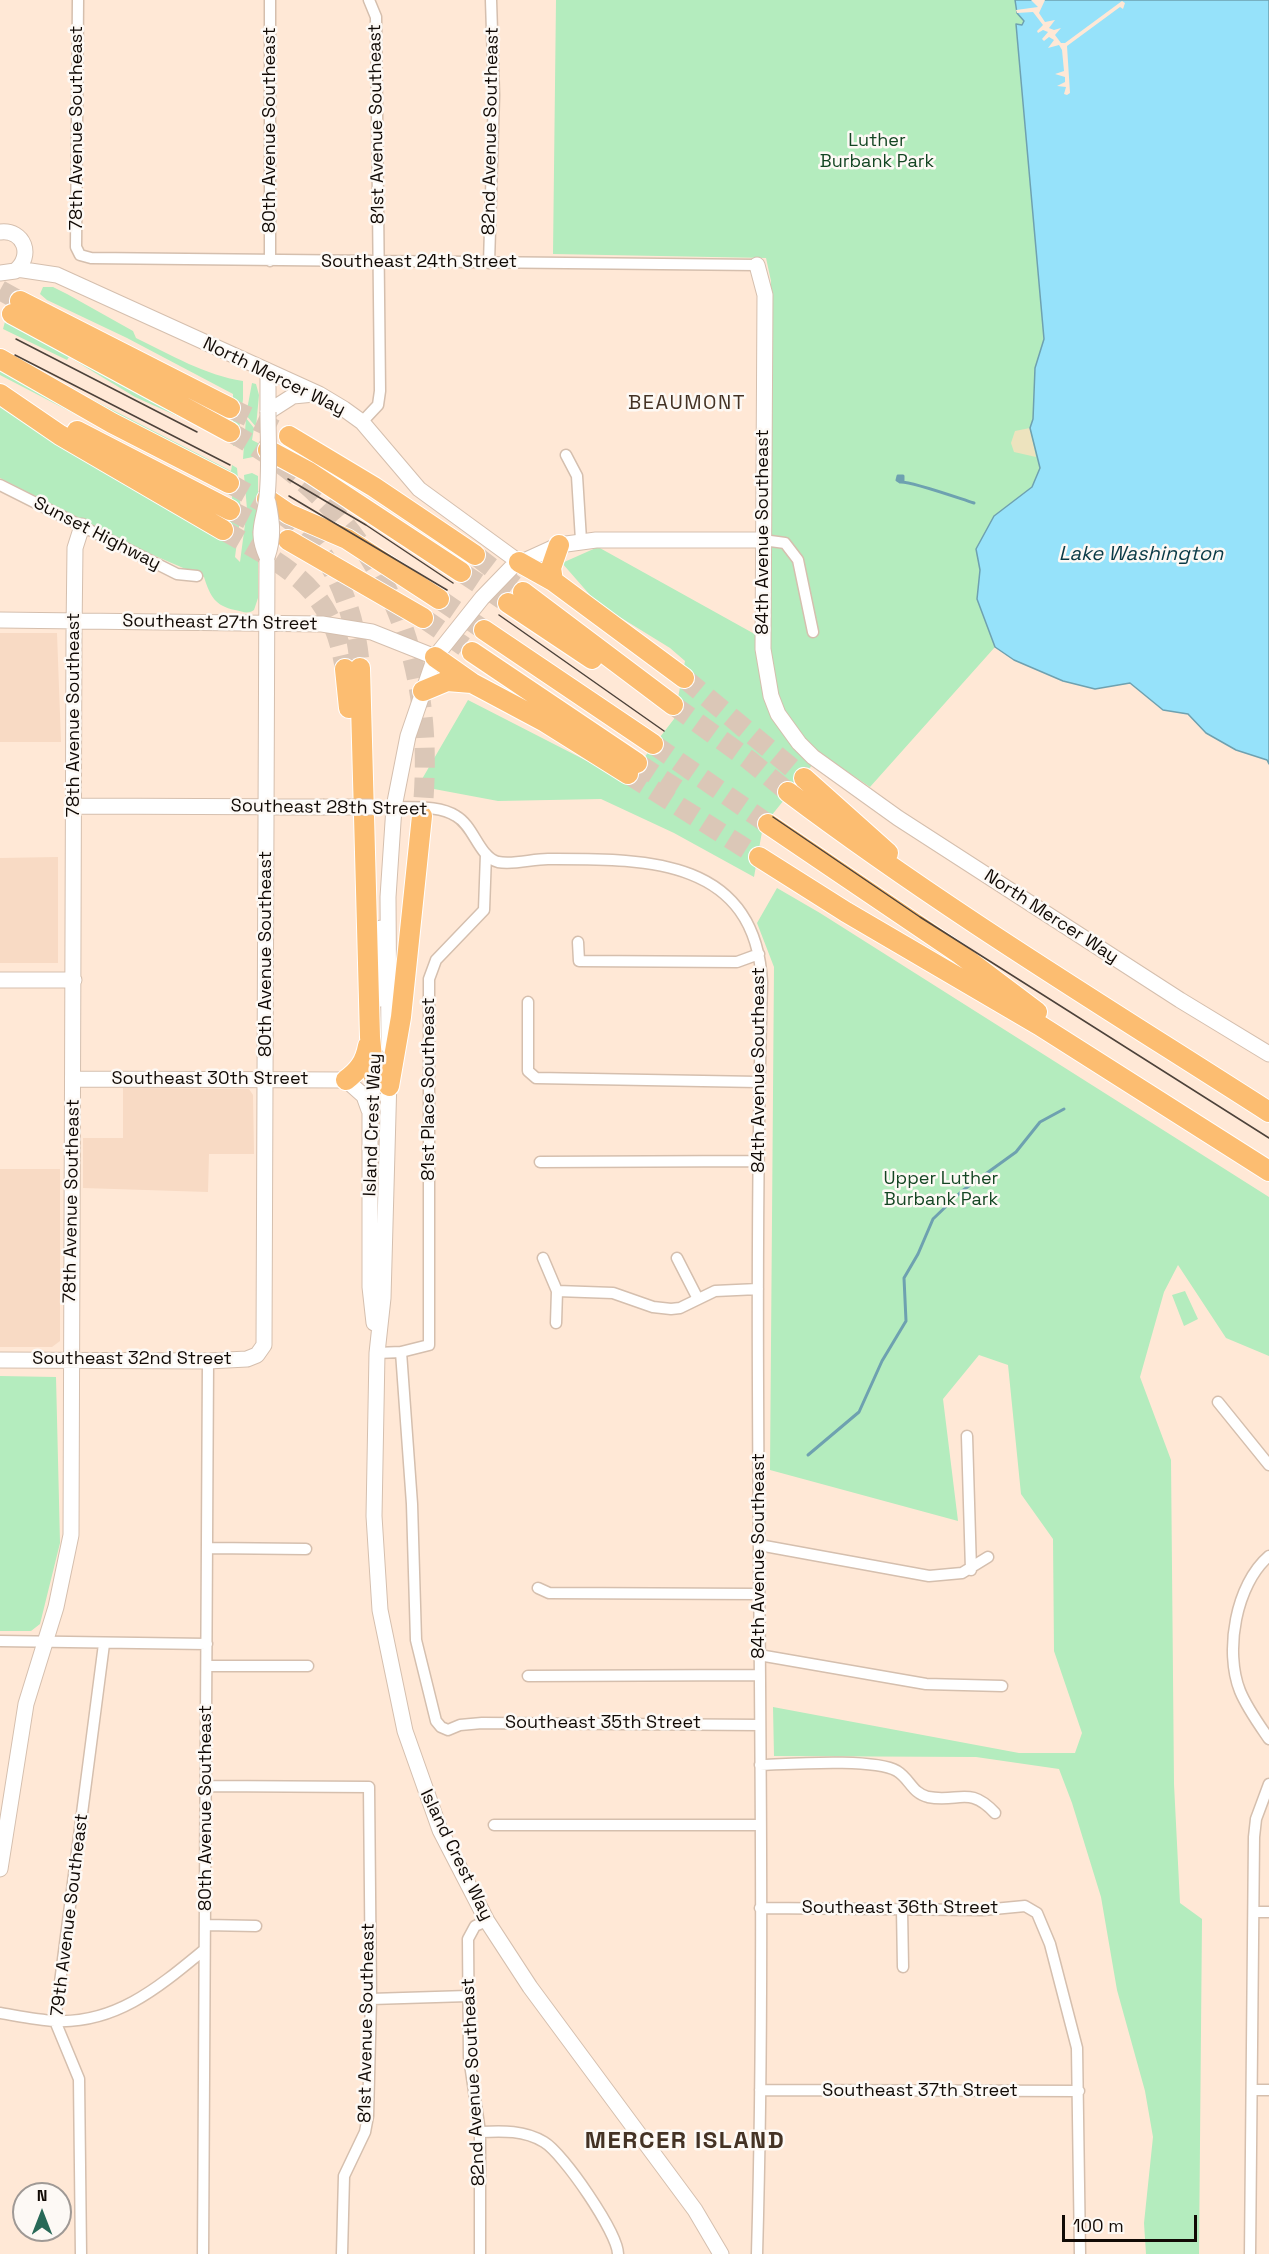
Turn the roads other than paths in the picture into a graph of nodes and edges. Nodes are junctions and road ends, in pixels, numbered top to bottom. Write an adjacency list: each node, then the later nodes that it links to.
1 (78, 0): 7 (street, 78th Avenue Southeast)
2 (270, 0): 8 (street, 80th Avenue Southeast)
3 (369, 0): 9 (street, 81st Avenue Southeast)
4 (491, 0): 10 (street, 82nd Avenue Southeast)
5 (2, 231): 6 (street, North Mercer Way)
6 (26, 248): 12 (street); 13 (street, North Mercer Way)
7 (80, 255): 8 (street, Southeast 24th Street)
8 (270, 261): 9 (street, Southeast 24th Street)
9 (379, 262): 10 (street, Southeast 24th Street); 20 (street, 81st Avenue Southeast)
10 (489, 263): 11 (street, Southeast 24th Street)
11 (757, 265): 33 (street, 84th Avenue Southeast)
12 (7, 274): 13 (street, North Mercer Way)
13 (57, 275): 15 (street, North Mercer Way)
14 (0, 359): 25 (highway)
15 (268, 372): 17 (street, North Mercer Way); 19 (street, 80th Avenue Southeast)
16 (0, 393): 28 (highway); 30 (highway)
17 (319, 394): 19 (street); 20 (street, North Mercer Way)
18 (230, 408): 21 (highway)
19 (268, 412): 23 (street, 80th Avenue Southeast, bridge)
20 (362, 422): 36 (street, North Mercer Way)
21 (231, 432)
22 (289, 436): 35 (highway)
23 (268, 450): 27 (street, 80th Avenue Southeast, bridge); 37 (highway)
24 (566, 455): 32 (street)
25 (229, 483)
26 (0, 485): 29 (street, Sunset Highway)
27 (267, 499): 41 (highway); 45 (street, 80th Avenue Southeast, bridge)
28 (230, 510)
29 (82, 526): 38 (street, Sunset Highway); 44 (street, 78th Avenue Southeast)
30 (223, 530)
31 (288, 540): 42 (highway)
32 (581, 540): 33 (street); 34 (street)
33 (762, 540): 47 (street); 56 (street, 84th Avenue Southeast)
34 (559, 545): 36 (street); 39 (highway)
35 (475, 555)
36 (519, 561): 39 (highway); 49 (street, Island Crest Way)
37 (461, 572)
38 (197, 576)
39 (553, 581): 51 (highway)
40 (515, 597): 54 (highway)
41 (439, 599)
42 (423, 618)
43 (0, 620): 44 (street, Southeast 27th Street)
44 (74, 621): 45 (street, Southeast 27th Street); 59 (street, 78th Avenue Southeast)
45 (267, 622): 49 (street, Southeast 27th Street); 60 (street, 80th Avenue Southeast)
46 (484, 630): 55 (highway)
47 (813, 632)
48 (471, 651): 52 (highway)
49 (435, 657): 52 (highway); 53 (street, Island Crest Way)
50 (353, 668): 72 (highway)
51 (684, 678)
52 (472, 683): 53 (highway)
53 (423, 691): 61 (street, Island Crest Way)
54 (673, 705)
55 (653, 744)
56 (836, 774): 73 (street, North Mercer Way)
57 (804, 778): 66 (highway)
58 (788, 792): 66 (highway)
59 (74, 806): 60 (street, Southeast 28th Street); 70 (street, 78th Avenue Southeast)
60 (267, 807): 61 (street, Southeast 28th Street, bridge); 76 (street, 80th Avenue Southeast)
61 (394, 807): 65 (street, Southeast 28th Street); 78 (street, Island Crest Way)
62 (422, 816): 78 (highway)
63 (768, 824): 74 (highway)
64 (760, 851): 74 (highway)
65 (486, 854): 68 (street, 84th Avenue Southeast); 92 (street, 81st Place Southeast)
66 (953, 910): 80 (highway)
67 (578, 942): 68 (street)
68 (759, 954): 79 (street, 84th Avenue Southeast)
69 (0, 980): 70 (street)
70 (74, 980): 75 (street, 78th Avenue Southeast)
71 (528, 1002): 79 (street)
72 (370, 1037): 77 (highway); 78 (highway)
73 (1269, 1054)
74 (1120, 1076): 84 (highway)
75 (73, 1079): 76 (street, Southeast 30th Street); 95 (street, 78th Avenue Southeast)
76 (266, 1079): 77 (street, Southeast 30th Street); 91 (street, 80th Avenue Southeast)
77 (346, 1080): 81 (street)
78 (382, 1082): 81 (street, Island Crest Way); 93 (street, Island Crest Way)
79 (758, 1082): 82 (street, 84th Avenue Southeast)
80 (1269, 1112)
81 (369, 1113): 93 (street, Island Crest Way)
82 (758, 1161): 83 (street); 87 (street, 84th Avenue Southeast)
83 (540, 1162)
84 (1269, 1171)
85 (543, 1258): 88 (street)
86 (677, 1258): 89 (street)
87 (758, 1289): 89 (street); 100 (street, 84th Avenue Southeast)
88 (557, 1291): 89 (street); 90 (street)
89 (698, 1299)
90 (556, 1323)
91 (262, 1350): 96 (street, Southeast 32nd Street)
92 (400, 1352): 93 (street); 118 (street, Southeast 35th Street)
93 (377, 1353): 131 (street, Island Crest Way)
94 (0, 1360): 95 (street, Southeast 32nd Street)
95 (71, 1360): 96 (street, Southeast 32nd Street); 109 (street, 78th Avenue Southeast)
96 (208, 1361): 101 (street, 80th Avenue Southeast)
97 (1218, 1402): 99 (street)
98 (967, 1436): 105 (street)
99 (1269, 1465)
100 (759, 1545): 105 (street); 107 (street, 84th Avenue Southeast)
101 (208, 1548): 102 (street); 111 (street, 80th Avenue Southeast)
102 (306, 1549)
103 (1269, 1556): 119 (street)
104 (988, 1557): 105 (street)
105 (971, 1570)
106 (538, 1588): 107 (street)
107 (759, 1594): 112 (street, 84th Avenue Southeast)
108 (0, 1641): 109 (street)
109 (44, 1642): 110 (street); 126 (street, 78th Avenue Southeast)
110 (104, 1644): 111 (street); 139 (street, 79th Avenue Southeast)
111 (207, 1644): 113 (street, 80th Avenue Southeast)
112 (759, 1655): 115 (street, 84th Avenue Southeast); 117 (street)
113 (207, 1666): 114 (street); 122 (street, 80th Avenue Southeast)
114 (308, 1666)
115 (759, 1675): 116 (street); 118 (street, 84th Avenue Southeast)
116 (528, 1676)
117 (1002, 1686)
118 (760, 1725): 120 (street, 84th Avenue Southeast)
119 (1269, 1739)
120 (760, 1765): 123 (street); 125 (street, 84th Avenue Southeast)
121 (1269, 1784): 129 (street)
122 (206, 1785): 132 (street, 80th Avenue Southeast); 137 (street, 81st Avenue Southeast)
123 (995, 1813)
124 (494, 1825): 125 (street)
125 (760, 1825): 127 (street, 84th Avenue Southeast)
126 (0, 1869)
127 (760, 1908): 128 (street, Southeast 36th Street); 140 (street, 84th Avenue Southeast)
128 (902, 1909): 135 (street); 143 (street, Southeast 36th Street)
129 (1254, 1912): 130 (street); 141 (street)
130 (1269, 1912)
131 (486, 1921): 136 (street, 82nd Avenue Southeast); 150 (street, Island Crest Way)
132 (206, 1925): 133 (street); 134 (street, 80th Avenue Southeast)
133 (256, 1926)
134 (204, 1950): 139 (street); 146 (street, 80th Avenue Southeast)
135 (903, 1967)
136 (468, 1996): 137 (street); 144 (street, 82nd Avenue Southeast)
137 (371, 2000): 147 (street, 81st Avenue Southeast)
138 (0, 2013): 139 (street)
139 (55, 2021): 145 (street, 79th Avenue Southeast)
140 (760, 2090): 143 (street, Southeast 37th Street); 151 (street, 84th Avenue Southeast)
141 (1253, 2090): 142 (street); 153 (street)
142 (1269, 2090)
143 (1079, 2091): 152 (street)
144 (480, 2132): 148 (street, 82nd Avenue Southeast); 149 (street)
145 (81, 2254)
146 (203, 2254)
147 (342, 2254)
148 (480, 2254)
149 (618, 2254)
150 (722, 2254)
151 (757, 2254)
152 (1080, 2254)
153 (1250, 2254)

